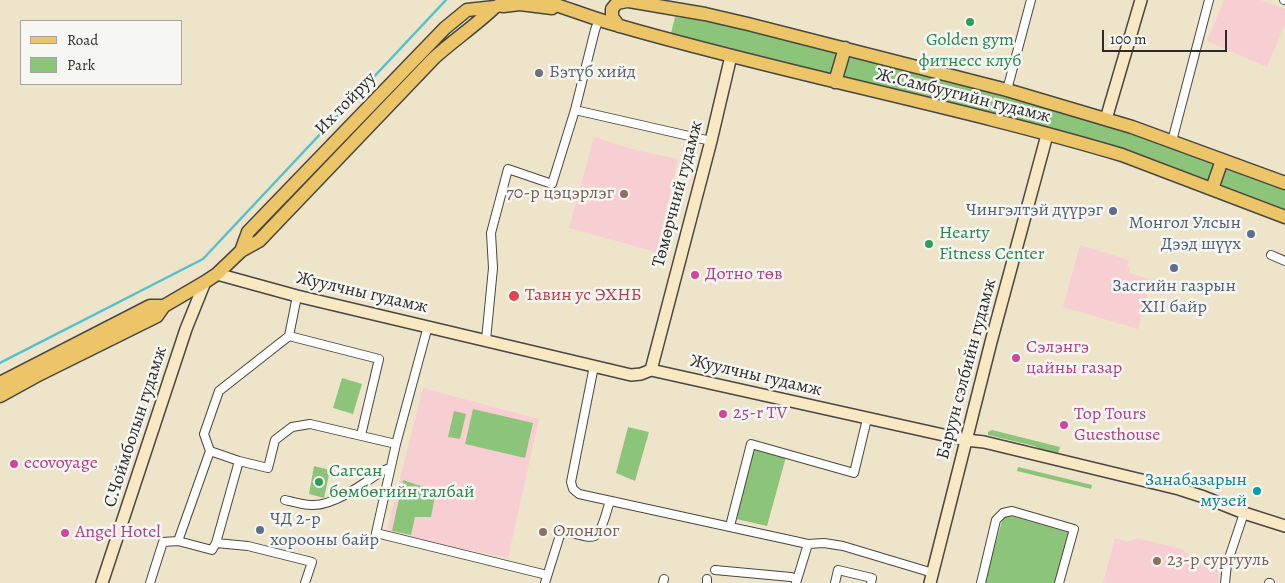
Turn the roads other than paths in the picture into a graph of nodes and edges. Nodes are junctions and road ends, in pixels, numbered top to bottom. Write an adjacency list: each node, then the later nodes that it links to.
1 (511, 0): 8 (main road, Их тойруу)
2 (541, 0): 9 (main road, Ж.Самбуугийн гудамж)
3 (625, 0): 11 (main road); 12 (main road, Ж.Самбуугийн гудамж)
4 (1031, 0): 15 (street)
5 (1141, 0): 17 (main road)
6 (1209, 0): 20 (street)
7 (471, 5): 8 (main road, Их тойруу); 25 (main road, Их тойруу)
8 (495, 7): 9 (main road); 25 (main road, Их тойруу)
9 (570, 9): 10 (main road, Ж.Самбуугийн гудамж)
10 (599, 19): 11 (main road, Ж.Самбуугийн гудамж); 16 (street)
11 (619, 26): 13 (main road, Ж.Самбуугийн гудамж)
12 (845, 48): 14 (main road); 15 (main road, Ж.Самбуугийн гудамж)
13 (730, 56): 14 (main road, Ж.Самбуугийн гудамж); 19 (main road, Төмөрчний гудамж)
14 (835, 82): 18 (main road, Ж.Самбуугийн гудамж)
15 (1007, 90): 17 (main road, Ж.Самбуугийн гудамж)
16 (575, 110): 19 (street); 34 (street)
17 (1106, 119): 20 (main road, Ж.Самбуугийн гудамж)
18 (1047, 135): 23 (main road, Ж.Самбуугийн гудамж); 41 (main road, Баруун сэлбийн гудамж)
19 (711, 141): 36 (main road, Төмөрчний гудамж)
20 (1172, 141): 21 (main road, Ж.Самбуугийн гудамж)
21 (1222, 160): 22 (main road, Ж.Самбуугийн гудамж); 23 (main road)
22 (1285, 183)
23 (1212, 189): 24 (main road, Ж.Самбуугийн гудамж)
24 (1285, 217)
25 (241, 251): 28 (main road, Их тойруу)
26 (1271, 255): 27 (street)
27 (1285, 261)
28 (217, 274): 29 (main road, Их тойруу); 30 (main road, Жуулчны гудамж)
29 (205, 282): 31 (main road, Их тойруу); 58 (main road, С.Чоймболын гудамж)
30 (297, 296): 32 (main road, Жуулчны гудамж); 33 (street)
31 (164, 306): 37 (main road, Их тойруу); 38 (main road, Их тойруу)
32 (428, 326): 34 (main road, Жуулчны гудамж); 42 (street)
33 (288, 336): 40 (street); 43 (street)
34 (486, 340): 35 (main road, Жуулчны гудамж)
35 (594, 366): 36 (main road, Жуулчны гудамж); 47 (street)
36 (651, 370): 39 (main road, Жуулчны гудамж)
37 (0, 383)
38 (0, 396)
39 (866, 418): 41 (main road, Жуулчны гудамж); 49 (street)
40 (361, 435): 42 (street); 44 (street)
41 (966, 440): 48 (main road, Жуулчны гудамж); 55 (main road, Баруун сэлбийн гудамж)
42 (396, 444): 45 (street)
43 (210, 451): 44 (street); 51 (street)
44 (239, 461): 52 (street)
45 (390, 468): 46 (street); 56 (street)
46 (285, 500)
47 (610, 501): 49 (street); 56 (street)
48 (1244, 513): 50 (main road, Жуулчны гудамж); 65 (street)
49 (730, 526): 53 (street)
50 (1285, 526)
51 (178, 541): 52 (street); 59 (street)
52 (216, 543): 60 (street)
53 (808, 544): 55 (street); 57 (street)
54 (715, 570): 57 (street)
55 (932, 578)
56 (546, 579)
57 (797, 581)
58 (102, 583)
59 (150, 583)
60 (305, 583)
61 (835, 583): 62 (street)
62 (871, 583)
63 (980, 583): 64 (street)
64 (1059, 583)
65 (1225, 583)

